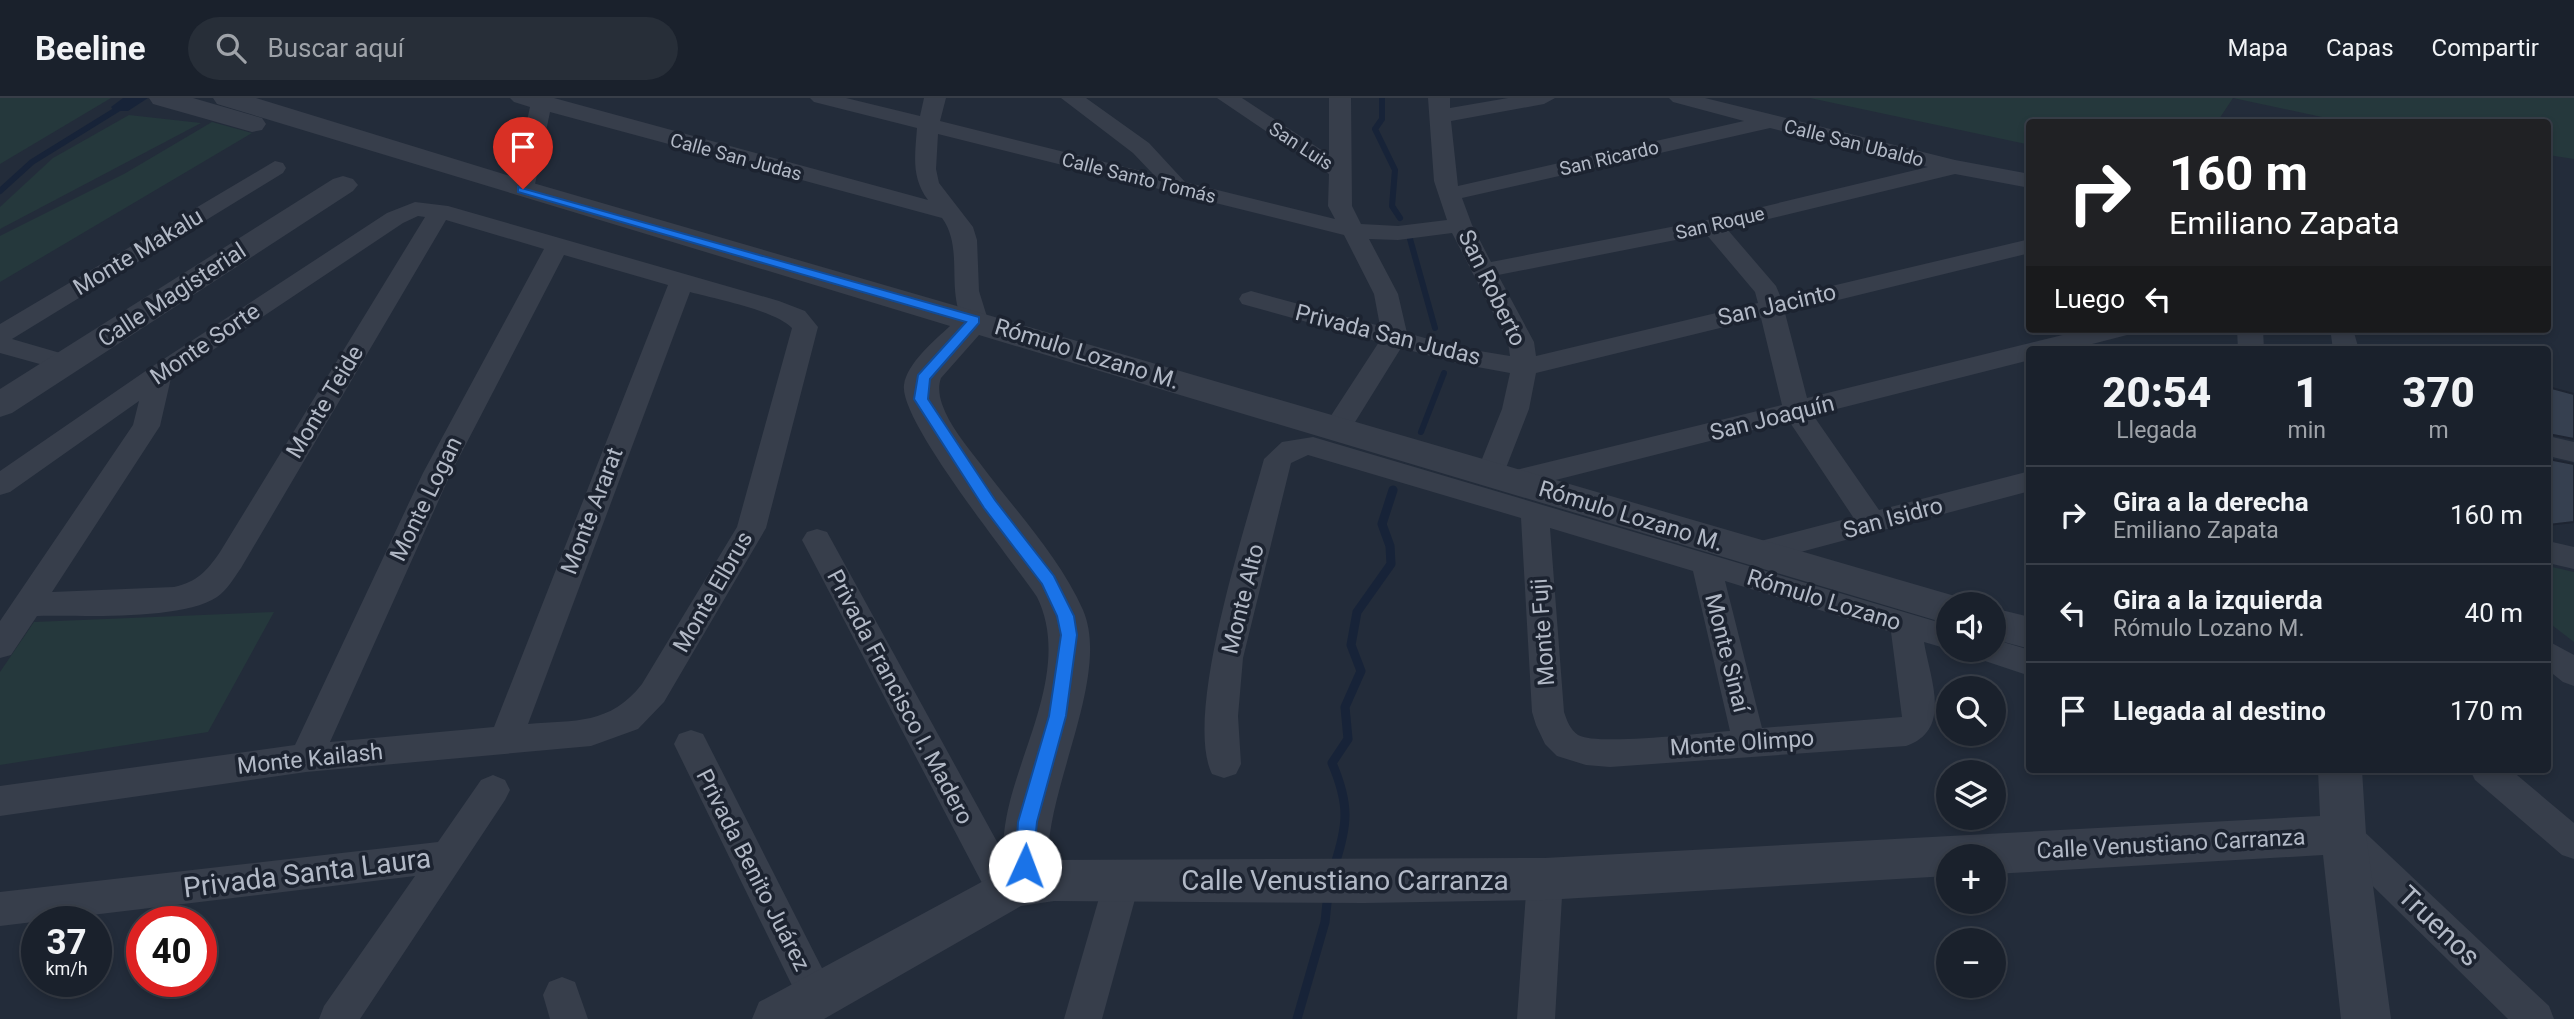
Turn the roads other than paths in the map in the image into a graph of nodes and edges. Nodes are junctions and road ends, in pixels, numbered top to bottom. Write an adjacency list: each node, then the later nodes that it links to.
1 (163, 98): 13 (street)
2 (821, 98): 11 (street, Calle Santo Tomás)
3 (1072, 98): 19 (street)
4 (1228, 98): 16 (street, San Luis)
5 (1340, 98): 16 (street)
6 (1544, 98): 10 (street)
7 (1680, 98): 12 (street, Calle San Ubaldo)
8 (245, 100): 13 (street, Rómulo Lozano M.)
9 (535, 100): 20 (street); 23 (street, Calle San Judas)
10 (1440, 107): 21 (street, San Roberto)
11 (928, 108): 19 (street, Calle Santo Tomás); 23 (street)
12 (1766, 122): 14 (street, Calle San Ubaldo); 21 (street, San Ricardo)
13 (385, 155): 20 (street, Rómulo Lozano M.); 33 (street)
14 (1955, 167): 17 (street, Calle San Ubaldo); 25 (street, San Roque)
15 (275, 168): 35 (street, Monte Makalu)
16 (1339, 171): 26 (street)
17 (2026, 180)
18 (343, 185): 40 (street, Calle Magisterial)
19 (1177, 187): 26 (street, Calle Santo Tomás)
20 (523, 189): 33 (street, Rómulo Lozano M.)
21 (1452, 194): 24 (street, San Roberto)
22 (428, 210): 27 (street); 42 (street, Monte Sorte); 59 (street, Monte Teide)
23 (951, 213): 33 (street)
24 (1460, 225): 26 (street, Calle Santo Tomás); 29 (street, San Roberto)
25 (1712, 226): 29 (street, San Roque); 32 (street)
26 (1354, 231): 36 (street)
27 (557, 246): 30 (street); 71 (street, Monte Logan)
28 (2026, 247): 32 (street, San Jacinto)
29 (1483, 271): 41 (street, San Roberto)
30 (681, 283): 66 (street, Monte Elbrus); 67 (street, Monte Ararat)
31 (1251, 299): 36 (street, Privada San Judas)
32 (1770, 306): 41 (street, San Jacinto); 44 (street)
33 (966, 329): 45 (street, Rómulo Lozano M.); 84 (street)
34 (2102, 333): 38 (street)
35 (0, 335)
36 (1395, 338): 41 (street, Privada San Judas); 45 (street)
37 (0, 344): 40 (street)
38 (2052, 346)
39 (2026, 353): 44 (street, San Joaquín)
40 (65, 363): 43 (street, Calle Magisterial)
41 (1525, 367): 49 (street, San Roberto)
42 (159, 374): 51 (street, Monte Sorte); 59 (street)
43 (7, 393)
44 (1797, 412): 49 (street, San Joaquín); 53 (street)
45 (1337, 428): 49 (street, Rómulo Lozano M.)
46 (1297, 447): 52 (street, Rómulo Lozano); 72 (street, Monte Alto)
47 (2551, 447): 48 (street)
48 (2574, 452)
49 (1501, 478): 55 (street, Rómulo Lozano M.)
50 (2026, 482): 53 (street, San Isidro)
51 (0, 485)
52 (1535, 514): 58 (street, Rómulo Lozano); 70 (street, Monte Fuji)
53 (1873, 523): 55 (street, San Isidro)
54 (817, 540): 84 (street, Privada Francisco I. Madero)
55 (1755, 553): 60 (street, Rómulo Lozano M.)
56 (2551, 553): 57 (street)
57 (2574, 558)
58 (1706, 564): 61 (street, Rómulo Lozano); 68 (street, Monte Sinaí)
59 (29, 604): 63 (street)
60 (1936, 606)
61 (1905, 624): 62 (street, Rómulo Lozano); 68 (street, Monte Olimpo)
62 (1936, 633)
63 (0, 646)
64 (2551, 655): 65 (street)
65 (2574, 673)
66 (621, 725): 67 (street, Monte Kailash)
67 (506, 739): 71 (street, Monte Kailash)
68 (1749, 742): 70 (street, Monte Olimpo)
69 (691, 744): 86 (street, Privada Benito Juárez)
70 (1565, 746)
71 (306, 758): 76 (street, Monte Kailash)
72 (1224, 764)
73 (2340, 773): 77 (street)
74 (2491, 773): 78 (street)
75 (493, 790): 80 (street)
76 (0, 801)
77 (2343, 834): 79 (street, Calle Venustiano Carranza); 90 (street); 91 (street, Truenos)
78 (2574, 844)
79 (2006, 853)
80 (448, 856): 85 (street, Privada Santa Laura); 87 (street)
81 (1936, 857): 82 (street, Calle Venustiano Carranza)
82 (1545, 879): 83 (street, Calle Venustiano Carranza); 89 (street)
83 (1122, 881): 84 (street, Calle Venustiano Carranza); 88 (street)
84 (1015, 887): 86 (street, Calle Venustiano Carranza)
85 (0, 909)
86 (797, 1007)
87 (338, 1019)
88 (1083, 1019)
89 (1536, 1019)
90 (2366, 1019)
91 (2535, 1019)

